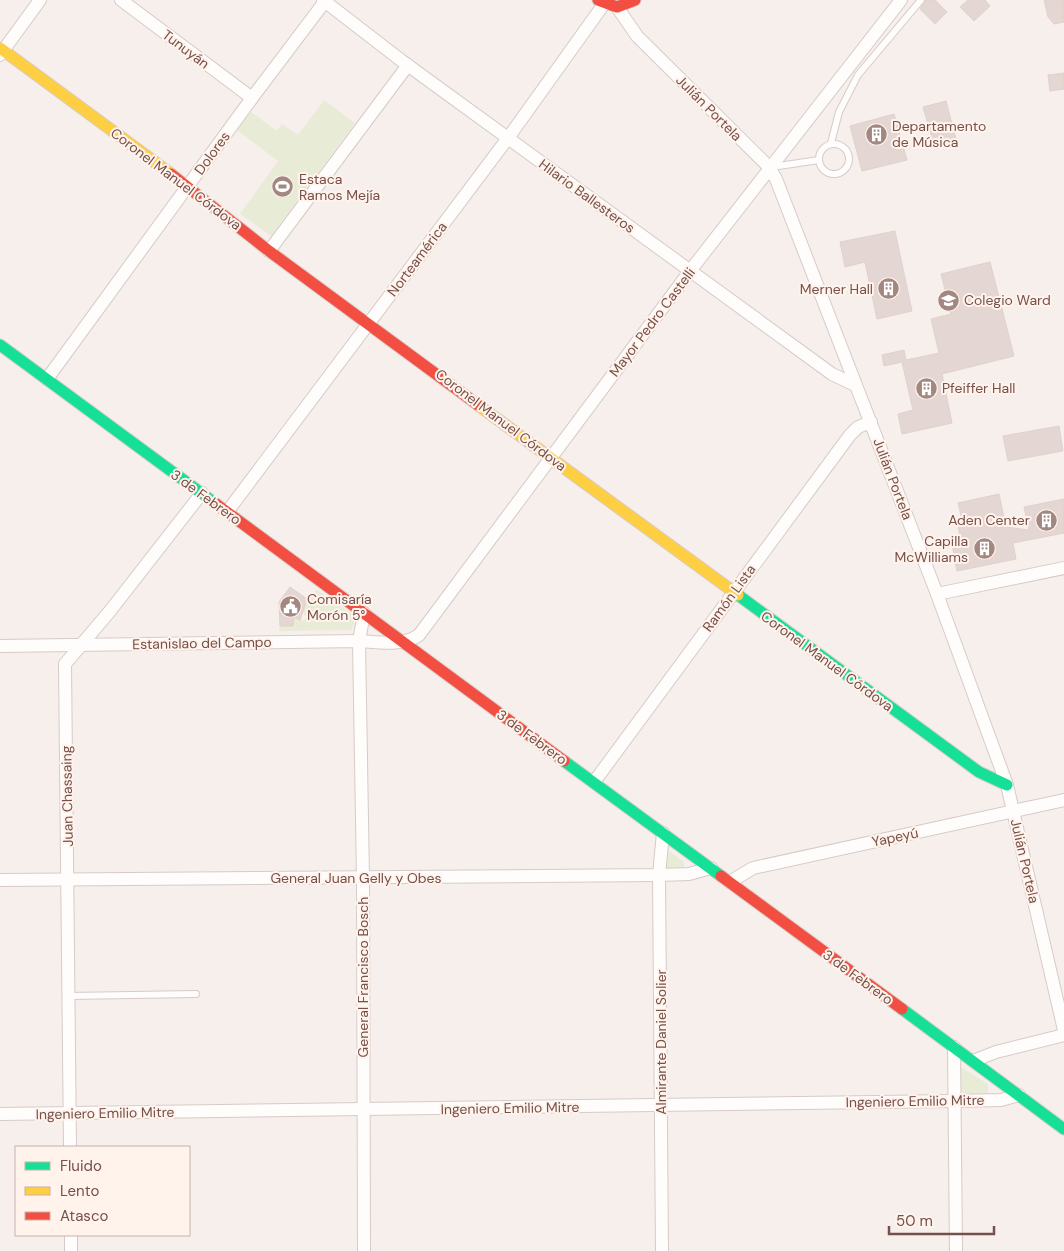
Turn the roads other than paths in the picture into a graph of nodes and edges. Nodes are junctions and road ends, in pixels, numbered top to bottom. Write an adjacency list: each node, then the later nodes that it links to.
1 (40, 0): 9 (street)
2 (120, 0): 11 (street, Tunuyán)
3 (635, 0): 8 (main road)
4 (921, 0): 13 (lane)
5 (325, 1): 10 (street, Hilario Ballesteros); 11 (street, Dolores)
6 (601, 2): 8 (main road); 12 (street, Norteamérica)
7 (895, 2): 15 (street, Mayor Pedro Castelli)
8 (617, 7): 15 (street, Julián Portela)
9 (1, 51): 16 (main road, Coronel Manuel Córdova)
10 (408, 65): 12 (street, Hilario Ballesteros); 17 (street)
11 (252, 98): 16 (street, Dolores)
12 (508, 138): 18 (street, Hilario Ballesteros); 19 (street, Norteamérica)
13 (831, 143): 14 (lane); 14 (lane)
14 (818, 160): 15 (lane)
15 (769, 167): 18 (street, Mayor Pedro Castelli); 22 (street, Julián Portela)
16 (188, 186): 17 (main road, Coronel Manuel Córdova); 21 (street, Dolores)
17 (269, 251): 19 (main road, Coronel Manuel Córdova)
18 (690, 271): 22 (street, Hilario Ballesteros); 24 (street, Mayor Pedro Castelli)
19 (370, 322): 24 (main road, Coronel Manuel Córdova); 26 (street, Norteamérica)
20 (1, 348): 21 (main road, 3 de Febrero)
21 (47, 379): 25 (main road, 3 de Febrero)
22 (855, 385): 23 (street, Julián Portela)
23 (871, 422): 28 (street, Ramón Lista); 29 (street, Julián Portela)
24 (551, 457): 28 (main road, Coronel Manuel Córdova); 32 (street, Mayor Pedro Castelli)
25 (202, 493): 26 (main road, 3 de Febrero); 33 (street, Juan Chassaing)
26 (227, 512): 30 (main road, 3 de Febrero)
27 (1064, 568): 29 (street)
28 (733, 593): 35 (street, Ramón Lista); 36 (main road, Coronel Manuel Córdova)
29 (937, 594): 36 (street, Julián Portela)
30 (364, 613): 31 (street, General Francisco Bosch); 32 (main road, 3 de Febrero)
31 (359, 641): 32 (street, Estanislao del Campo); 33 (street, Estanislao del Campo); 42 (street, General Francisco Bosch)
32 (404, 642): 35 (main road, 3 de Febrero)
33 (80, 645): 34 (street, Estanislao del Campo); 43 (street, Juan Chassaing)
34 (0, 646)
35 (594, 782): 39 (main road, 3 de Febrero)
36 (1007, 785): 38 (street, Julián Portela)
37 (1064, 800): 38 (street, Yapeyú)
38 (1014, 811): 45 (street, Yapeyú); 48 (street, Julián Portela)
39 (663, 833): 40 (main road, 3 de Febrero); 41 (street, Almirante Daniel Solier)
40 (711, 868): 41 (street, General Juan Gelly y Obes); 45 (main road, 3 de Febrero)
41 (659, 875): 42 (street, General Juan Gelly y Obes); 54 (street, Almirante Daniel Solier)
42 (363, 878): 43 (street, General Juan Gelly y Obes); 55 (street, General Francisco Bosch)
43 (68, 879): 44 (street, General Juan Gelly y Obes); 47 (street, Juan Chassaing)
44 (0, 880)
45 (730, 882): 50 (main road, 3 de Febrero)
46 (196, 994): 47 (lane)
47 (68, 996): 56 (street, Juan Chassaing)
48 (1064, 1030)
49 (1064, 1035): 51 (street)
50 (954, 1047): 51 (main road, 3 de Febrero); 53 (street)
51 (973, 1061): 52 (main road, 3 de Febrero)
52 (1019, 1095): 53 (street, Ingeniero Emilio Mitre); 58 (main road, 3 de Febrero)
53 (954, 1101): 54 (street, Ingeniero Emilio Mitre); 64 (street)
54 (661, 1106): 55 (street, Ingeniero Emilio Mitre); 63 (street, Almirante Daniel Solier)
55 (364, 1111): 56 (street, Ingeniero Emilio Mitre); 62 (street, General Francisco Bosch)
56 (70, 1113): 57 (street, Ingeniero Emilio Mitre); 59 (street, Juan Chassaing)
57 (0, 1114)
58 (1064, 1129)
59 (70, 1146)
60 (71, 1236): 61 (street)
61 (71, 1251)
62 (364, 1251)
63 (662, 1251)
64 (956, 1251)

